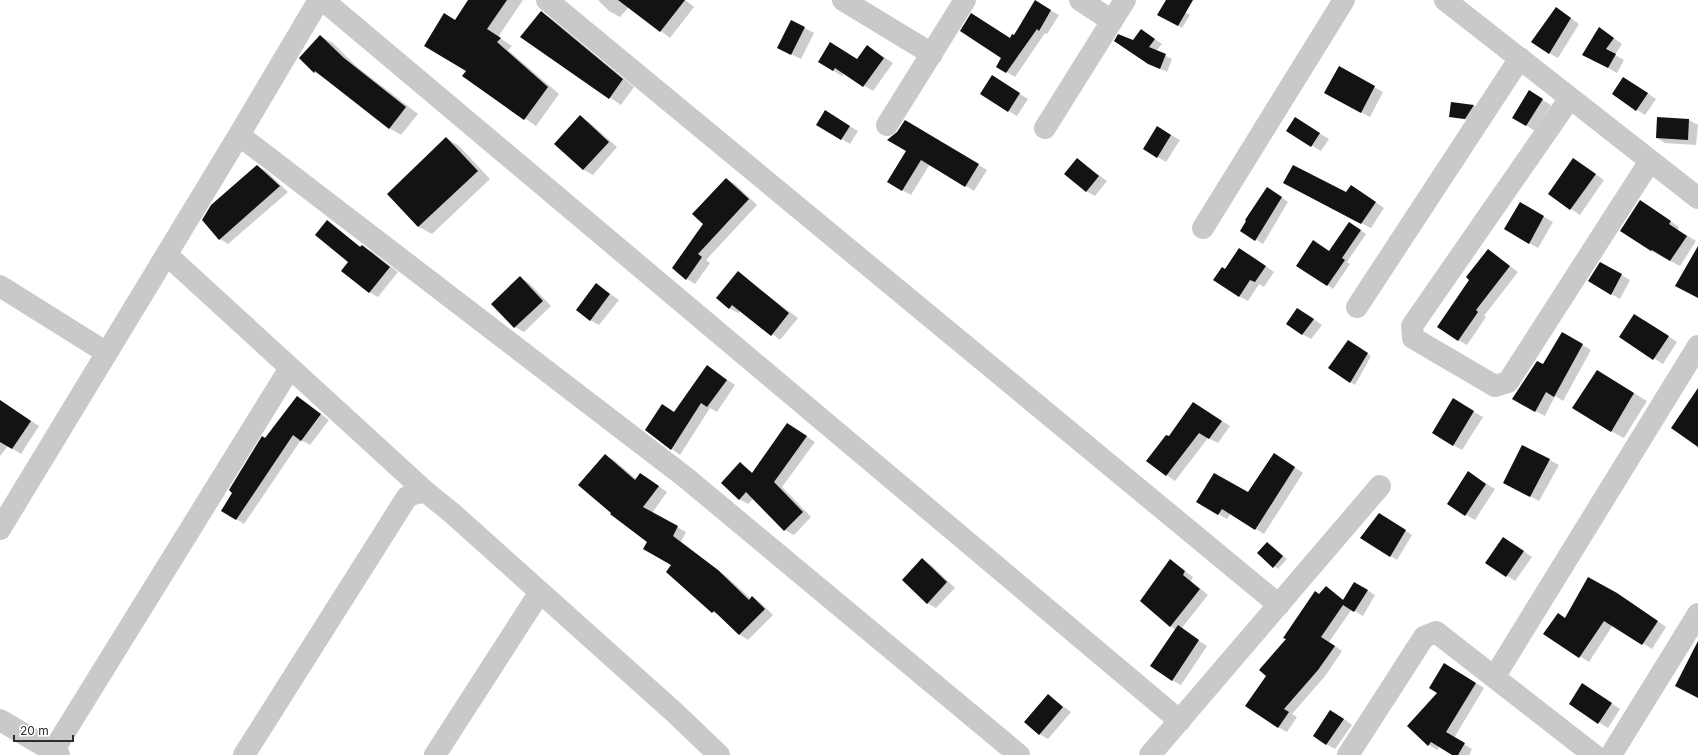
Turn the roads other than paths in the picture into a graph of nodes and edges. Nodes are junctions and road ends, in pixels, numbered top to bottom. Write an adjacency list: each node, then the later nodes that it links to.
1 (318, 0): 16 (street)
2 (323, 0): 34 (street)
3 (547, 0): 30 (street)
4 (843, 0): 11 (street)
5 (965, 0): 11 (street)
6 (1080, 0): 10 (street)
7 (1125, 0): 10 (street)
8 (1344, 0): 19 (street)
9 (1445, 0): 12 (street)
10 (1112, 21): 15 (street)
11 (932, 54): 14 (street)
12 (1520, 58): 13 (street); 22 (street)
13 (1570, 98): 17 (street); 17 (street)
14 (887, 125)
15 (1045, 128)
16 (239, 135): 20 (street); 40 (street)
17 (1650, 161): 18 (street)
18 (1698, 198)
19 (1203, 228)
20 (167, 255): 24 (street); 25 (street)
21 (0, 286): 24 (street)
22 (1357, 307)
23 (1698, 346): 32 (street)
24 (107, 353): 28 (street)
25 (290, 368): 27 (street); 36 (street)
26 (1380, 486): 30 (street)
27 (426, 492): 29 (street); 37 (street)
28 (0, 528)
29 (540, 592): 38 (street); 39 (street)
30 (1279, 605): 34 (street)
31 (1698, 614): 43 (street)
32 (1495, 676): 41 (street); 42 (street)
33 (0, 720): 36 (street)
34 (1180, 721): 35 (street)
35 (1160, 752)
36 (56, 753)
37 (244, 755)
38 (435, 755)
39 (719, 755)
40 (1019, 755)
41 (1348, 755)
42 (1594, 755)
43 (1611, 755)

